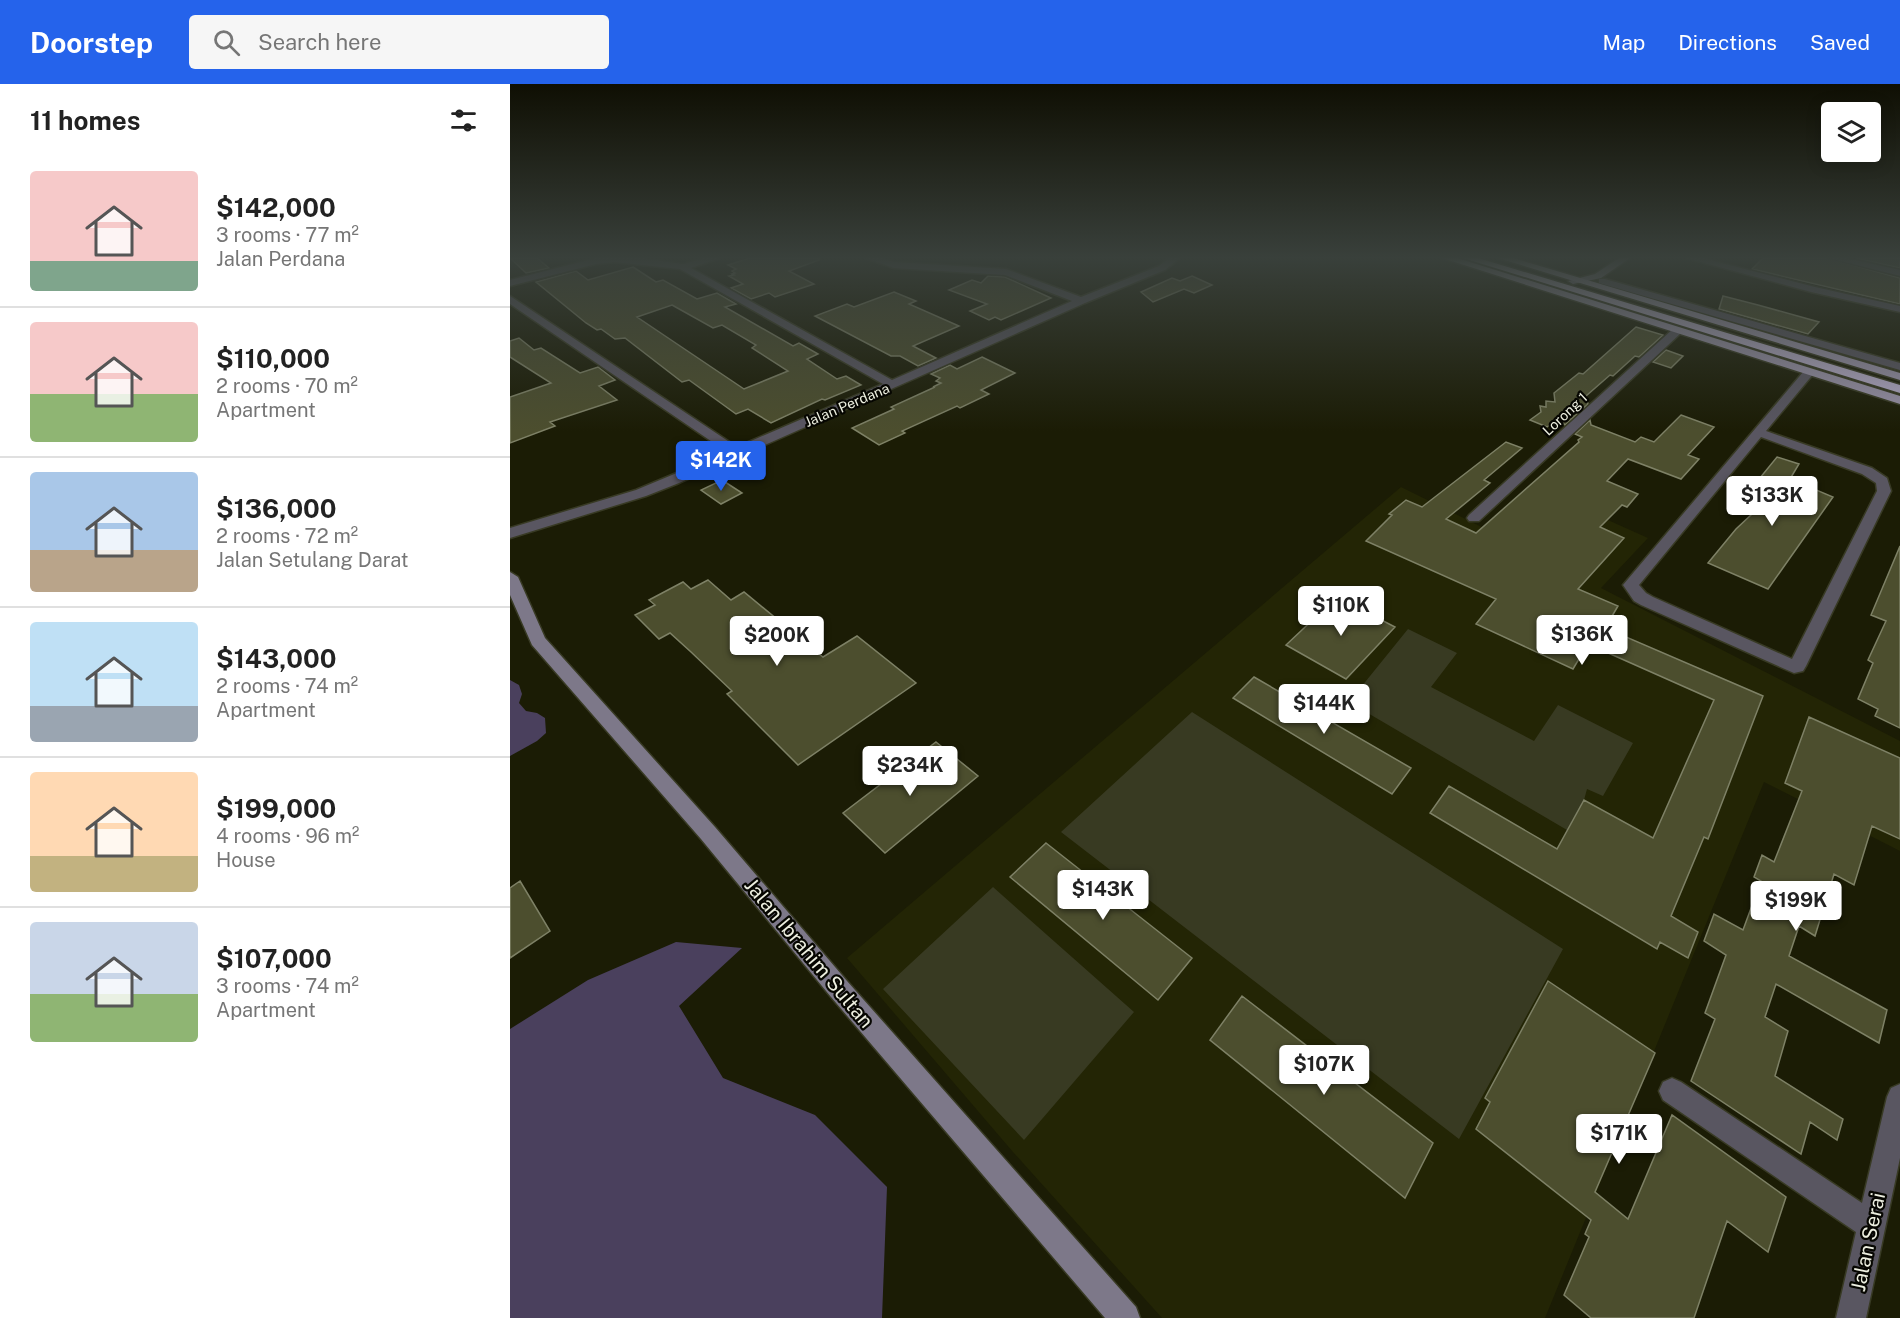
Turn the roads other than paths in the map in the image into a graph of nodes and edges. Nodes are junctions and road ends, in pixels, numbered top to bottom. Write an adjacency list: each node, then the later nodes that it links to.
1 (536, 316): 18 (street)
2 (769, 316): 14 (street)
3 (1048, 316): 14 (street, Jalan Perdana)
4 (1628, 316): 9 (main road)
5 (1662, 316): 15 (highway)
6 (1674, 316): 13 (highway)
7 (1707, 316): 12 (main road)
8 (1720, 316): 10 (street)
9 (1677, 331): 11 (main road); 19 (street, Lorong 1)
10 (1900, 367)
11 (1808, 373): 16 (main road); 17 (street)
12 (1900, 377)
13 (1900, 382)
14 (892, 385): 18 (street, Jalan Perdana)
15 (1900, 390)
16 (1900, 400)
17 (1758, 432): 17 (street)
18 (736, 453): 20 (street, Jalan Perdana)
19 (1474, 518)
20 (510, 532)
21 (510, 577): 25 (street, Jalan Ibrahim Sultan)
22 (1672, 1091): 24 (street)
23 (1900, 1097): 24 (street, Jalan Serai)
24 (1871, 1226): 26 (street, Jalan Serai)
25 (1125, 1318)
26 (1851, 1318)

